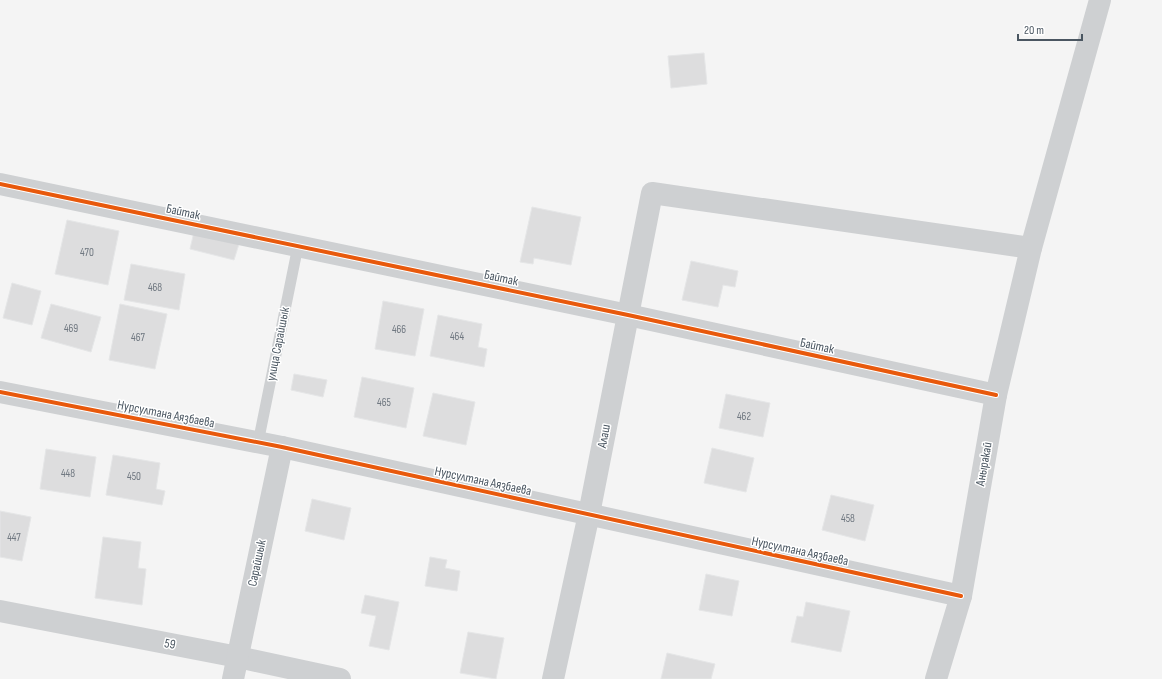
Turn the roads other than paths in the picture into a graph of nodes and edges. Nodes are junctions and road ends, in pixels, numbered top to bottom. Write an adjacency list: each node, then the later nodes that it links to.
1 (1100, 0): 4 (street, Аныракай)
2 (0, 184): 3 (street, Байтак)
3 (298, 246): 5 (street, Байтак); 8 (lane, улица Сарайшык)
4 (1031, 248): 5 (street, Алаш); 7 (street, Аныракай)
5 (628, 314): 7 (street, Байтак); 10 (street, Алаш)
6 (0, 392): 8 (street, Нурсултана Аязбаева)
7 (996, 396): 11 (street, Аныракай)
8 (258, 443): 9 (street, Нурсултана Аязбаева)
9 (282, 447): 10 (street, Нурсултана Аязбаева); 13 (street, Сарайшык)
10 (589, 514): 11 (street, Нурсултана Аязбаева); 16 (street, Алаш)
11 (961, 596): 17 (street, Аныракай)
12 (0, 611): 13 (street, 59)
13 (238, 657): 14 (street, Сарайшык); 15 (street, 59)
14 (233, 679)
15 (340, 679)
16 (552, 679)
17 (936, 679)

